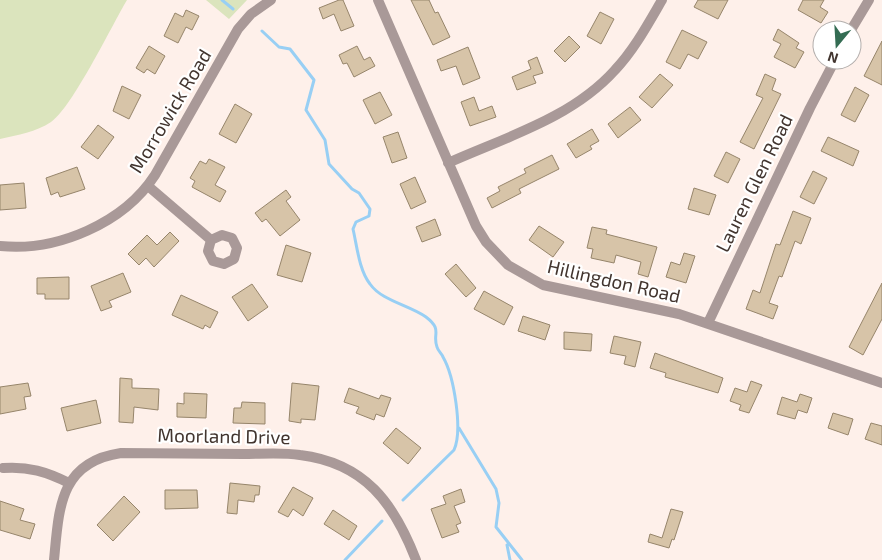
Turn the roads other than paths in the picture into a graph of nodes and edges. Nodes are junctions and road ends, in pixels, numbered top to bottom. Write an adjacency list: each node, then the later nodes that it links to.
1 (271, 0): 8 (street, Morrowick Road)
2 (378, 0): 7 (street, Hillingdon Road)
3 (662, 0): 7 (street)
4 (869, 0): 5 (street)
5 (858, 20)
6 (830, 70): 11 (street, Lauren Glen Road)
7 (448, 162): 11 (street, Hillingdon Road)
8 (148, 186): 9 (street); 10 (street, Morrowick Road)
9 (212, 240)
10 (0, 246)
11 (708, 323): 12 (street, Hillingdon Road)
12 (882, 383)
13 (2, 468): 14 (street)
14 (69, 483): 15 (street, Moorland Drive); 16 (street, Moorland Drive)
15 (54, 560)
16 (416, 560)

